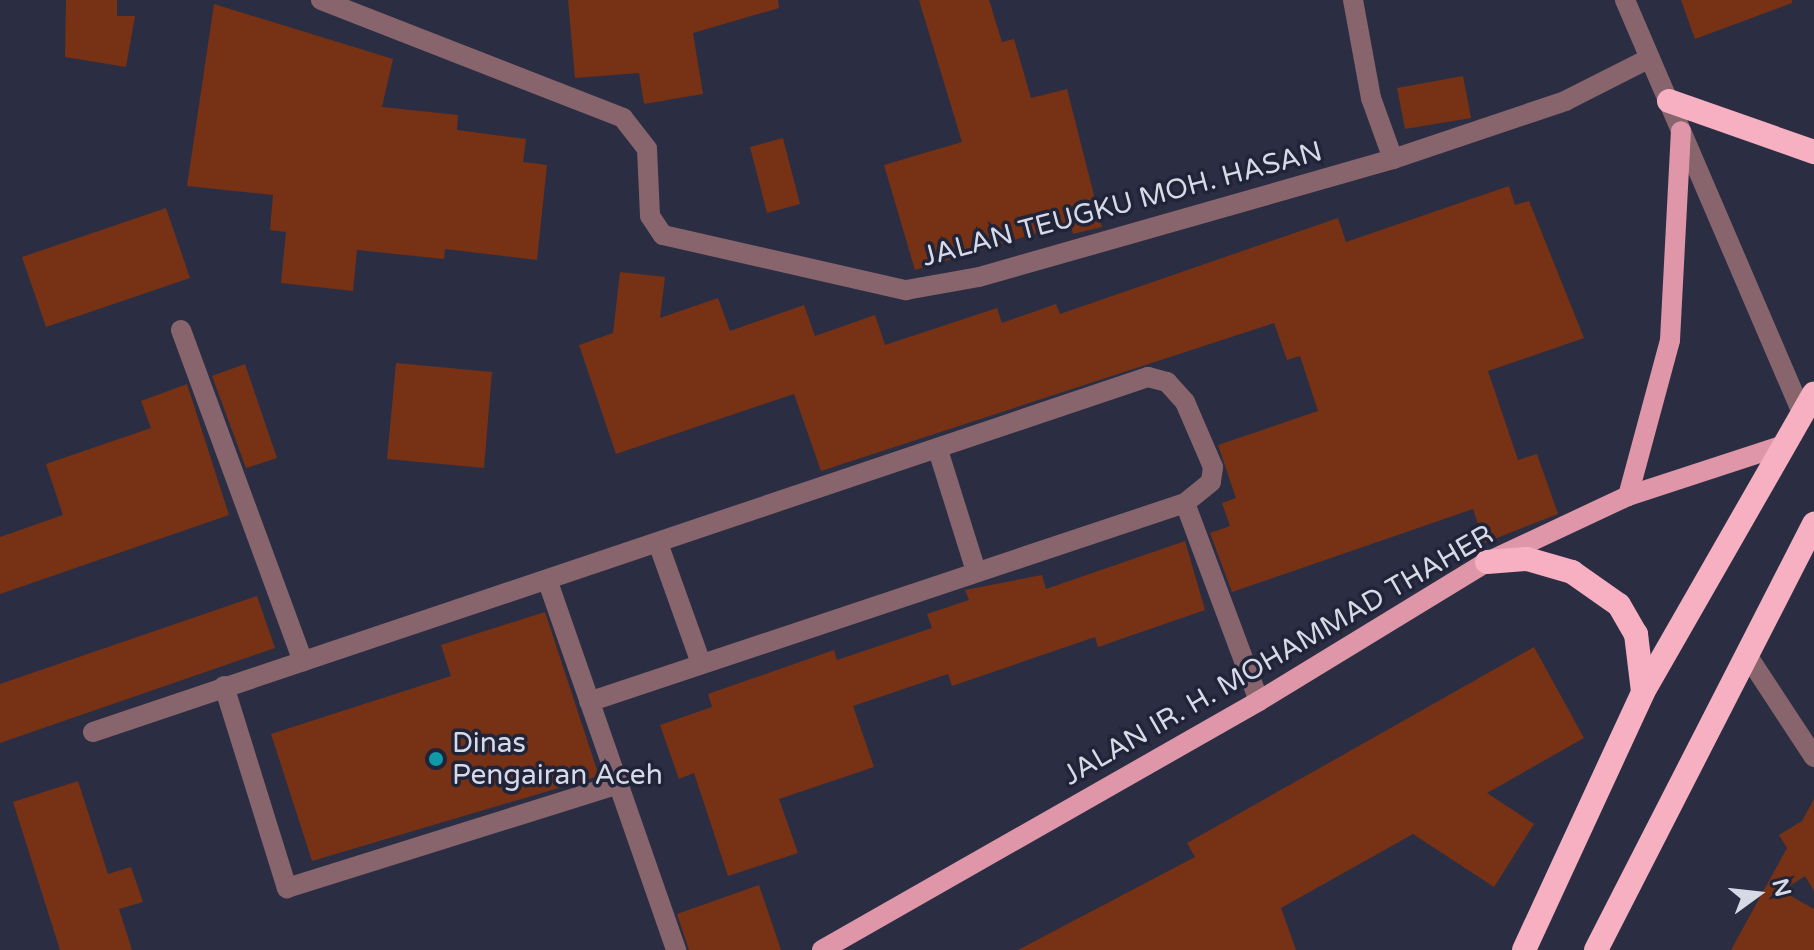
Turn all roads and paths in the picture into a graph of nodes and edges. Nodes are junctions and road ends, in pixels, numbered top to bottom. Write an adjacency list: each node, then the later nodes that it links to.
1 (321, 0): 8 (street, JALAN TEUGKU MOH. HASAN)
2 (1353, 0): 8 (street)
3 (1625, 0): 4 (street)
4 (1650, 58): 5 (street); 8 (street, JALAN TEUGKU MOH. HASAN)
5 (1669, 101): 6 (street); 7 (highway)
6 (1681, 131): 10 (street); 13 (main road)
7 (1814, 152)
8 (1393, 159)
9 (181, 330): 21 (street)
10 (1807, 402): 11 (highway)
11 (1781, 446): 13 (main road, JALAN IR. H. MOHAMMAD THAHER); 24 (highway)
12 (938, 450): 14 (street); 16 (street); 18 (street)
13 (1628, 496): 17 (main road, JALAN IR. H. MOHAMMAD THAHER)
14 (1185, 503): 18 (street); 25 (street)
15 (1814, 524): 20 (highway)
16 (658, 543): 19 (street); 22 (street)
17 (1487, 562): 24 (highway); 25 (main road, JALAN IR. H. MOHAMMAD THAHER)
18 (975, 568): 22 (street)
19 (548, 582): 21 (street); 26 (street)
20 (1747, 655): 28 (street); 33 (highway)
21 (303, 661): 23 (street)
22 (701, 663): 26 (street)
23 (224, 686): 27 (street); 29 (street)
24 (1643, 692): 32 (highway)
25 (1259, 701): 31 (main road, JALAN IR. H. MOHAMMAD THAHER)
26 (589, 702): 29 (street)
27 (93, 732)
28 (1814, 757)
29 (618, 784): 30 (street)
30 (676, 950)
31 (822, 950)
32 (1524, 950)
33 (1596, 950)

